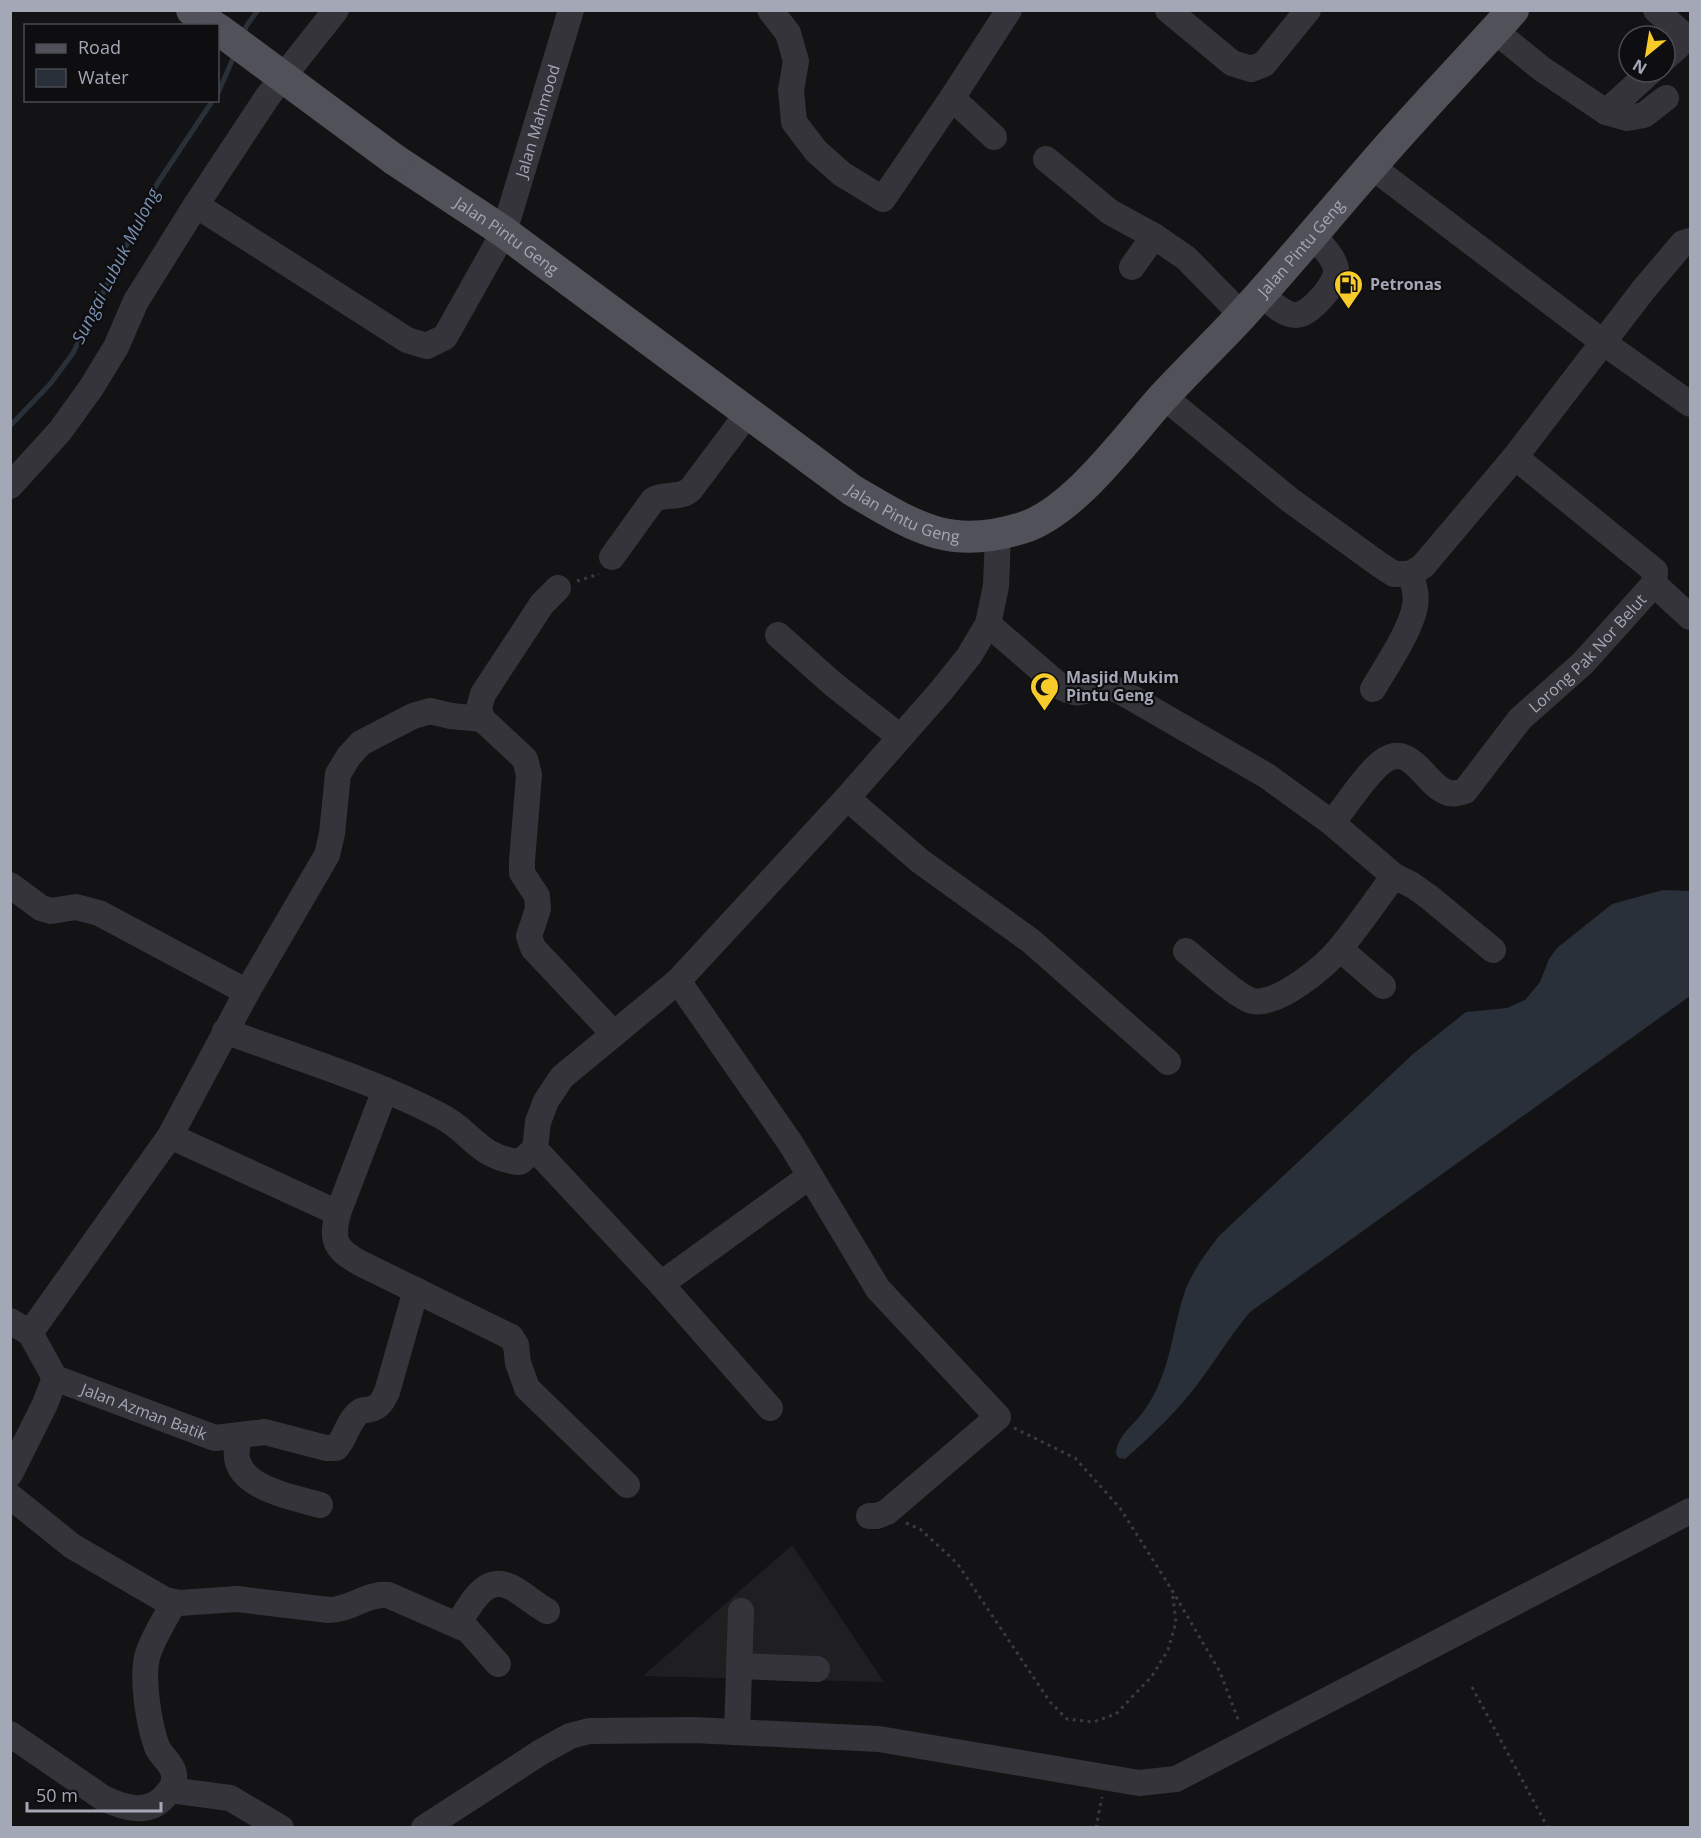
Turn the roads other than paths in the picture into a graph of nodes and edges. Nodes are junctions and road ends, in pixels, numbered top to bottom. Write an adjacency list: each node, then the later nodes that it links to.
1 (192, 10): 10 (main road)
2 (336, 10): 20 (street)
3 (571, 10): 21 (street, Jalan Mahmood)
4 (770, 10): 14 (street)
5 (1009, 10): 14 (street)
6 (1168, 10): 8 (street)
7 (1656, 10): 12 (street)
8 (1301, 13)
9 (1504, 21): 16 (street); 19 (main road, Jalan Pintu Geng)
10 (210, 24)
11 (219, 30): 21 (main road, Jalan Pintu Geng, bridge)
12 (1688, 40)
13 (1637, 84): 16 (street)
14 (952, 98): 17 (street)
15 (1666, 98): 16 (street)
16 (1606, 112)
17 (994, 138)
18 (1046, 159): 23 (street)
19 (1371, 166): 22 (main road, Jalan Pintu Geng); 27 (street)
20 (196, 205): 21 (street, Jalan Mahmood); 32 (street)
21 (504, 232): 30 (main road, Jalan Pintu Geng)
22 (1312, 235): 26 (main road, Jalan Pintu Geng); 26 (street)
23 (1154, 236): 25 (street); 26 (street)
24 (1690, 241): 27 (street)
25 (1131, 267)
26 (1251, 304): 28 (main road, Jalan Pintu Geng)
27 (1604, 343): 29 (street); 31 (street)
28 (1164, 397): 33 (main road, Jalan Pintu Geng); 35 (street)
29 (1690, 404)
30 (748, 413): 33 (main road, Jalan Pintu Geng); 34 (street)
31 (1515, 458): 35 (street); 36 (street, Lorong Pak Nor Belut)
32 (10, 486)
33 (998, 535): 39 (street)
34 (612, 557)
35 (1410, 574): 41 (street)
36 (1654, 584): 38 (street); 45 (street, Lorong Pak Nor Belut)
37 (558, 588): 42 (street)
38 (1690, 616)
39 (988, 624): 43 (street); 45 (street)
40 (778, 635): 43 (street)
41 (1373, 689)
42 (482, 719): 53 (street); 55 (street)
43 (900, 737): 44 (street)
44 (847, 798): 51 (street); 56 (street)
45 (1332, 824): 46 (street)
46 (1394, 876): 48 (street); 49 (street)
47 (10, 885): 53 (street)
48 (1340, 949): 50 (street); 52 (street)
49 (1493, 950)
50 (1186, 951)
51 (678, 981): 55 (street); 60 (street)
52 (1383, 986)
53 (247, 992): 54 (street)
54 (225, 1031): 57 (street); 58 (street)
55 (614, 1034): 59 (street)
56 (1168, 1062)
57 (385, 1090): 59 (street); 61 (street)
58 (170, 1136): 61 (street); 64 (street)
59 (535, 1149): 62 (street)
60 (810, 1176): 62 (street); 73 (street)
61 (338, 1214): 63 (street)
62 (661, 1284): 66 (street)
63 (416, 1290): 67 (street, Jalan Azman Batik); 69 (street)
64 (20, 1327): 65 (street)
65 (55, 1378): 67 (street, Jalan Azman Batik); 68 (street)
66 (770, 1408)
67 (241, 1435): 71 (street)
68 (10, 1474)
69 (627, 1485)
70 (10, 1496): 74 (street)
71 (320, 1505)
72 (1690, 1511): 81 (street)
73 (873, 1516)
74 (174, 1602): 77 (street); 83 (street)
75 (547, 1611): 77 (street)
76 (741, 1611): 79 (street)
77 (457, 1626): 78 (street)
78 (498, 1664)
79 (739, 1666): 80 (street); 81 (street)
80 (817, 1669)
81 (737, 1732): 85 (street)
82 (10, 1734): 83 (street)
83 (170, 1790): 84 (street)
84 (281, 1827)
85 (424, 1827)

